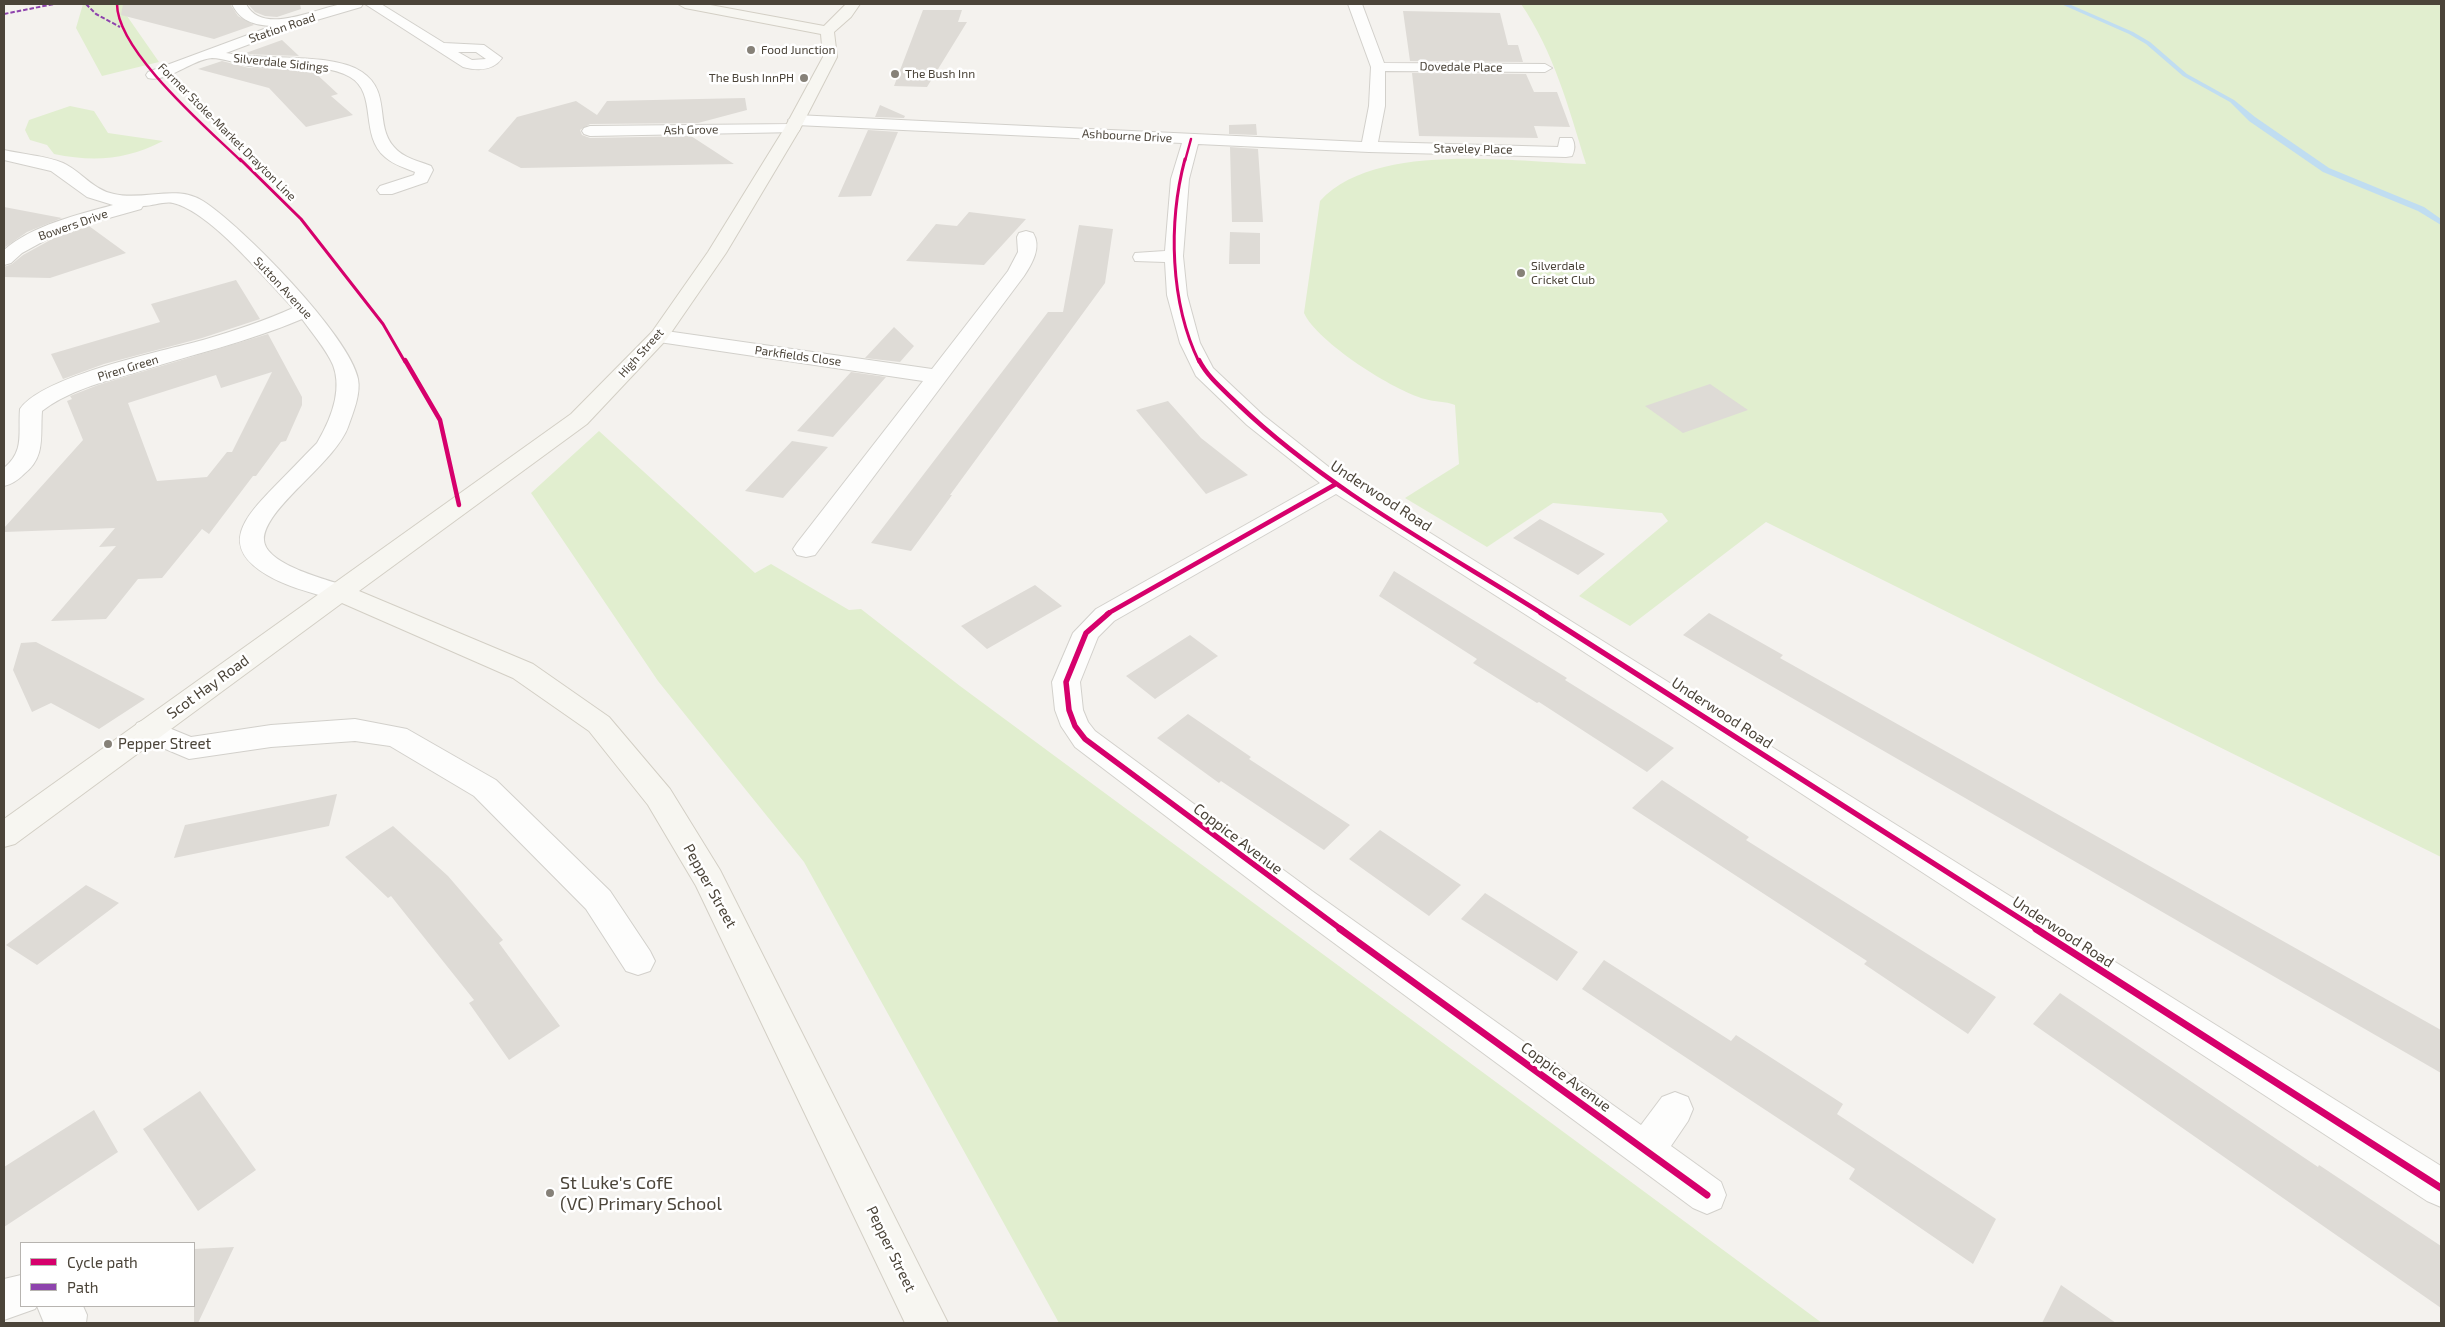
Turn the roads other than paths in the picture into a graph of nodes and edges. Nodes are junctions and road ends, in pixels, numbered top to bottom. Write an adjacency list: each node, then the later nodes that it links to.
1 (239, 4): 7 (street)
2 (356, 4): 7 (street, Station Road)
3 (372, 4): 9 (street)
4 (685, 4): 8 (main road)
5 (853, 4): 8 (main road)
6 (1355, 4): 11 (street)
7 (298, 21): 10 (street, Station Road)
8 (827, 31): 14 (main road, High Street)
9 (442, 47)
10 (209, 53): 13 (street, Station Road); 20 (street, Silverdale Sidings)
11 (1378, 67): 12 (street, Dovedale Place); 18 (street)
12 (1545, 68)
13 (153, 75)
14 (794, 124): 15 (street, Ash Grove); 16 (street, Ashbourne Drive); 27 (main road, High Street)
15 (590, 131)
16 (1191, 140): 18 (street, Ashbourne Drive); 23 (street, Underwood Road)
17 (1566, 141): 18 (street, Staveley Place)
18 (1369, 147)
19 (4, 155): 21 (street, Sutton Avenue)
20 (386, 190)
21 (148, 201): 25 (street, Bowers Drive); 26 (street, Sutton Avenue)
22 (1026, 237): 28 (street)
23 (1174, 256): 24 (street); 30 (street, Underwood Road)
24 (1142, 257)
25 (4, 259)
26 (306, 310): 29 (street, Piren Green); 32 (street, Sutton Avenue)
27 (659, 336): 28 (street, Parkfields Close); 32 (main road, High Street)
28 (936, 376): 31 (street)
29 (4, 479)
30 (1336, 484): 37 (street, Coppice Avenue); 38 (street, Underwood Road)
31 (806, 549)
32 (341, 593): 33 (main road, Scot Hay Road); 44 (main road, Pepper Street)
33 (147, 730): 34 (main road, Scot Hay Road); 35 (street)
34 (4, 835)
35 (638, 961)
36 (1675, 1109): 37 (street)
37 (1646, 1150): 39 (street, Coppice Avenue)
38 (2441, 1188)
39 (1707, 1195)
40 (20, 1295): 41 (street)
41 (4, 1299)
42 (59, 1307): 43 (street)
43 (65, 1323)
44 (927, 1323)

